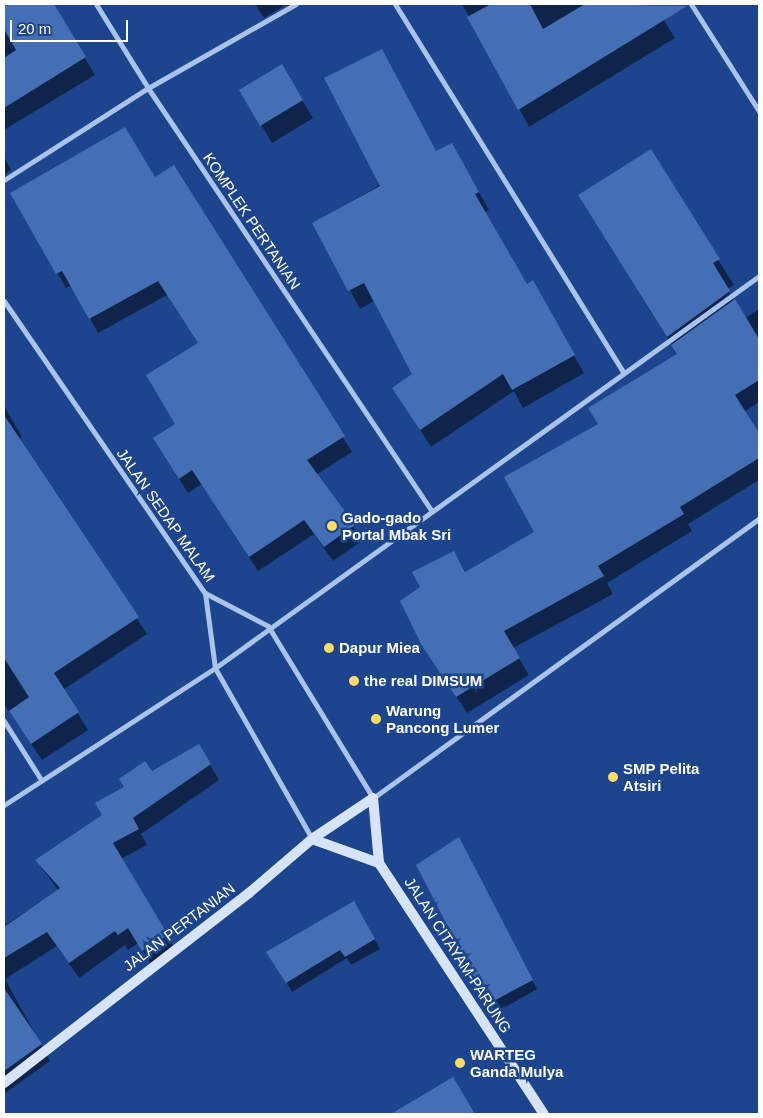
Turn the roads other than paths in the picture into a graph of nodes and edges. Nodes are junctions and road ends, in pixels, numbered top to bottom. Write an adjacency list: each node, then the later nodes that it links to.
1 (96, 4): 5 (street, KOMPLEK PERTANIAN)
2 (296, 4): 5 (street)
3 (395, 4): 10 (street)
4 (691, 4): 6 (street)
5 (148, 88): 7 (street); 11 (street, KOMPLEK PERTANIAN)
6 (759, 111)
7 (4, 180)
8 (759, 276): 10 (street)
9 (4, 301): 13 (street, JALAN SEDAP MALAM)
10 (624, 373): 11 (street)
11 (431, 510): 14 (street)
12 (759, 518): 18 (street)
13 (205, 593): 14 (street); 15 (street, JALAN SEDAP MALAM)
14 (268, 626): 15 (street); 18 (street)
15 (214, 668): 17 (street); 20 (street, JALAN SEDAP MALAM)
16 (4, 721): 17 (street)
17 (40, 778): 19 (street)
18 (373, 798): 20 (street, JALAN PERTANIAN); 21 (street, JALAN CITAYAM-PARUNG)
19 (4, 805)
20 (312, 839): 21 (street); 22 (street, JALAN PERTANIAN)
21 (379, 863): 23 (street, JALAN CITAYAM-PARUNG)
22 (4, 1083)
23 (544, 1114)

